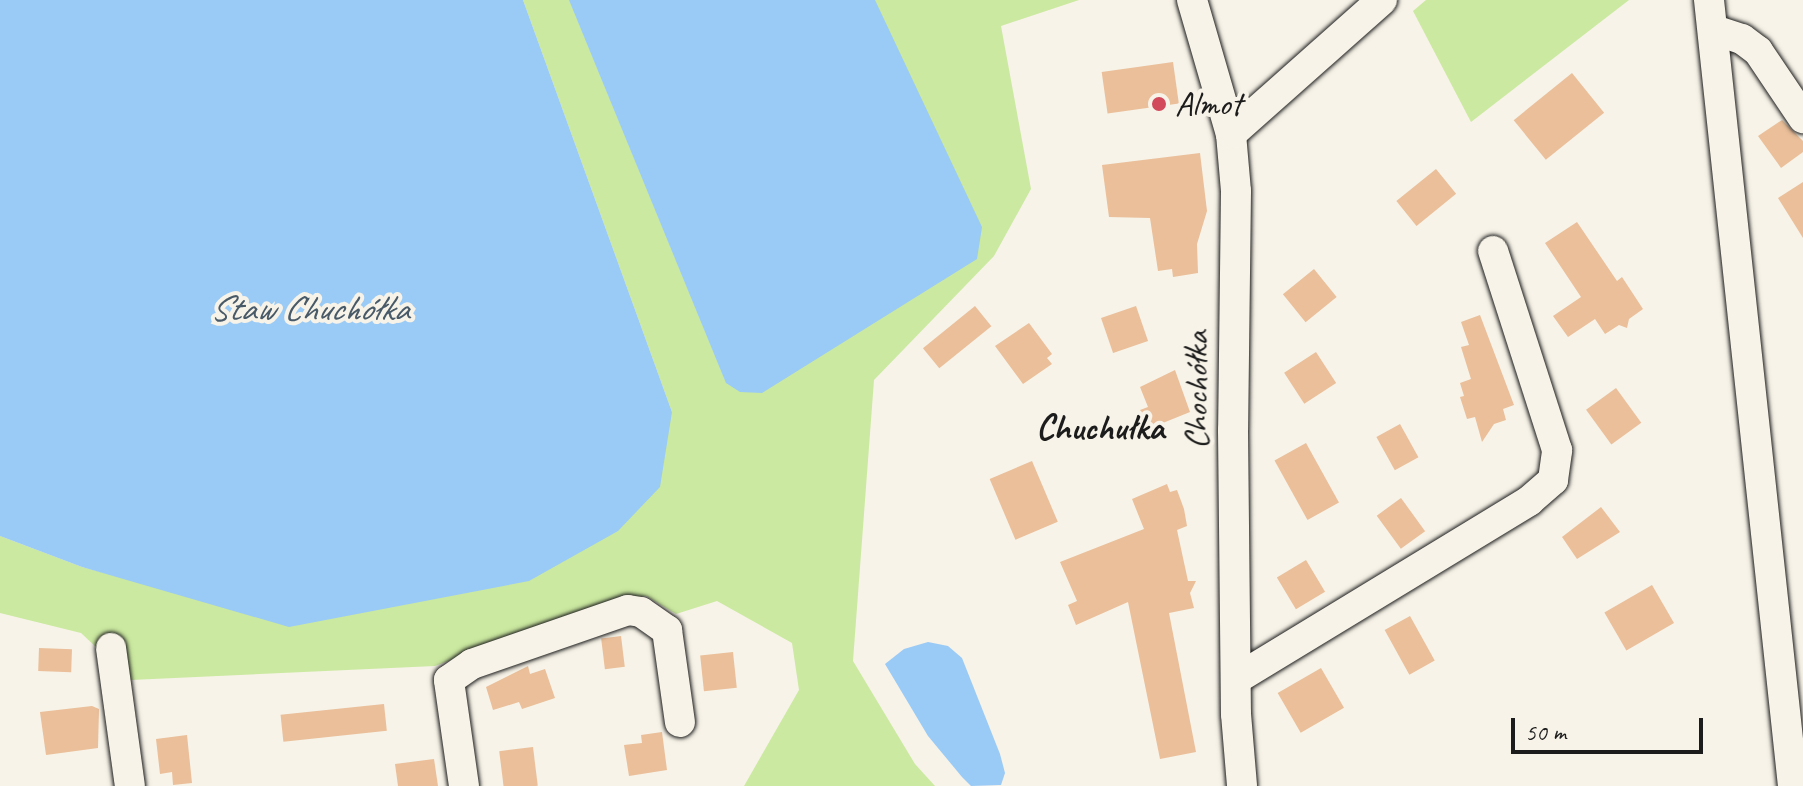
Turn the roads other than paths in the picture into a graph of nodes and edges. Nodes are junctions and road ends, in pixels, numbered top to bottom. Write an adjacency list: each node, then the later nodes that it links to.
1 (1192, 0): 6 (street, Chochółka)
2 (1382, 0): 6 (street)
3 (1709, 0): 4 (street)
4 (1714, 30): 5 (street); 14 (street)
5 (1803, 118)
6 (1231, 134): 9 (street, Chochółka)
7 (1493, 251): 9 (street)
8 (111, 648): 11 (street)
9 (1238, 678): 13 (street, Chochółka)
10 (680, 722): 12 (street)
11 (130, 786)
12 (464, 786)
13 (1242, 786)
14 (1793, 786)

